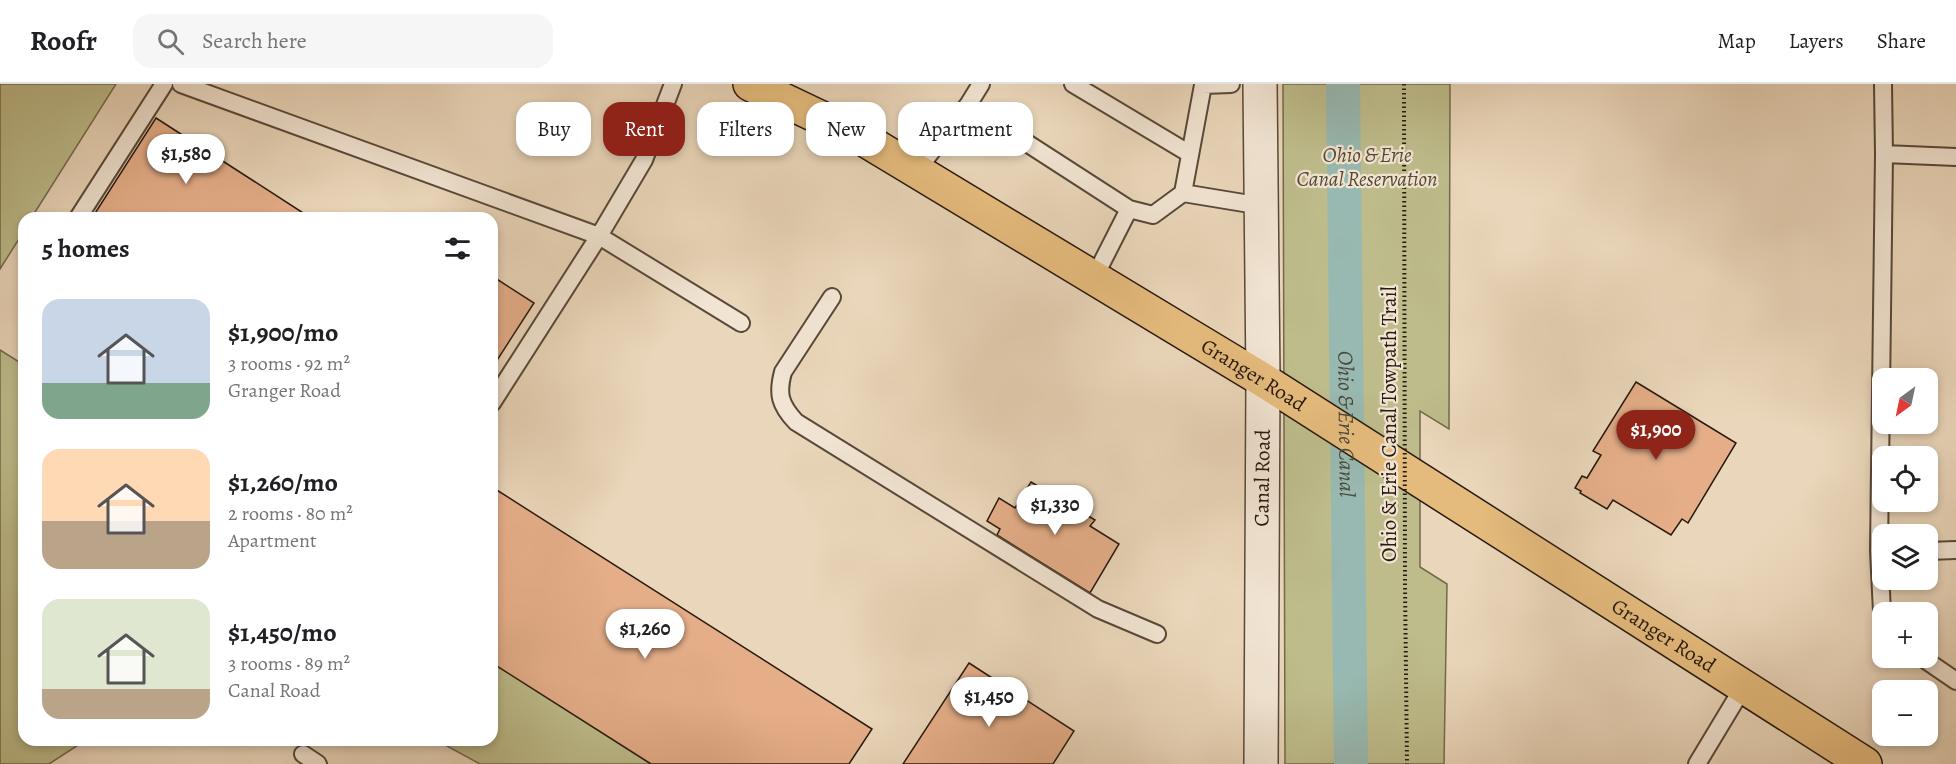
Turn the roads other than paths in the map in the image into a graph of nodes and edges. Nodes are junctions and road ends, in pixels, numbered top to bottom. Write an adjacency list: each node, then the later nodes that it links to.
1 (164, 84): 21 (lane)
2 (181, 84): 22 (lane)
3 (673, 84): 22 (lane)
4 (750, 84): 17 (main road, Granger Road)
5 (981, 84): 11 (lane)
6 (1073, 84): 13 (lane)
7 (1203, 84): 8 (lane); 13 (lane)
8 (1231, 84)
9 (1260, 84): 19 (street, Canal Road)
10 (1883, 84): 14 (lane)
11 (970, 102)
12 (1033, 147): 20 (lane)
13 (1190, 154): 18 (lane)
14 (1884, 154): 16 (lane); 28 (lane)
15 (928, 156): 17 (lane)
16 (1956, 157)
17 (916, 171): 23 (main road, Granger Road)
18 (1183, 193): 19 (lane); 20 (lane)
19 (1262, 206): 26 (street, Canal Road)
20 (1130, 209): 23 (lane)
21 (82, 212)
22 (598, 236): 25 (lane); 27 (lane)
23 (1094, 278): 26 (main road, Granger Road)
24 (832, 297): 31 (lane)
25 (741, 323)
26 (1263, 380): 34 (main road, Granger Road); 37 (street, Canal Road)
27 (498, 394)
28 (1881, 524)
29 (1938, 550): 30 (lane)
30 (1956, 550)
31 (1157, 634)
32 (1937, 668): 33 (lane)
33 (1956, 681)
34 (1743, 686): 38 (lane); 39 (main road, Granger Road)
35 (303, 754): 36 (lane)
36 (318, 764)
37 (1261, 764)
38 (1697, 764)
39 (1865, 764)

